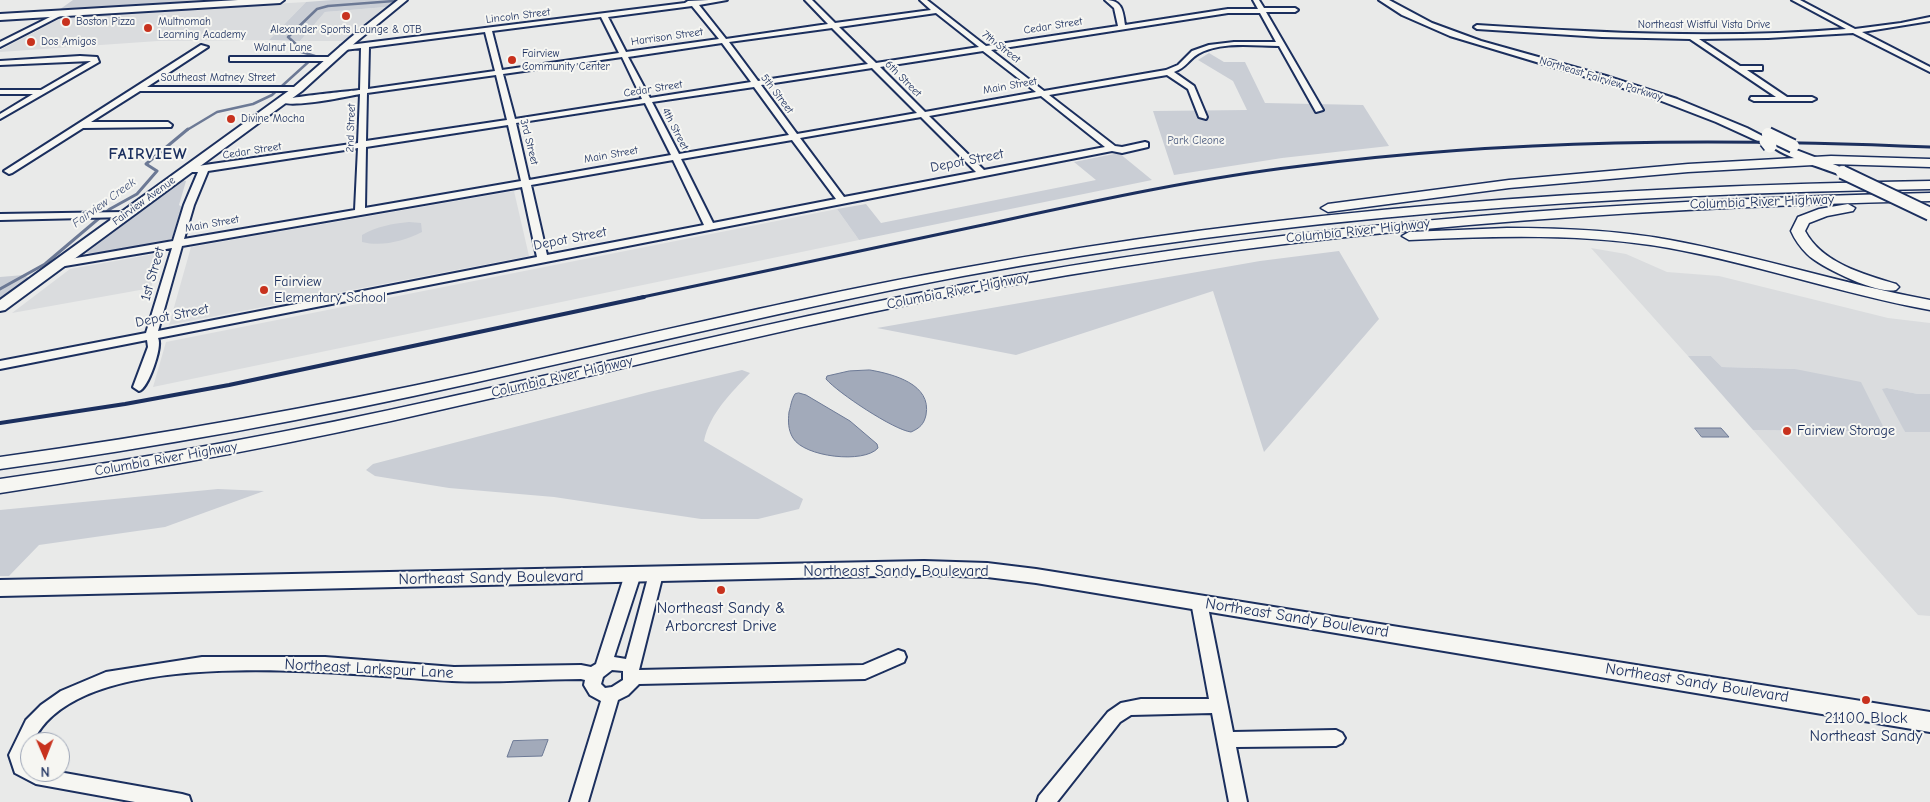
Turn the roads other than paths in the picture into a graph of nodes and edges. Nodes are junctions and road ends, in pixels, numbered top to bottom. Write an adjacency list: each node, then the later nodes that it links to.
1 (280, 0): 16 (main road)
2 (403, 0): 32 (main road, Fairview Avenue)
3 (724, 0): 11 (street, Lincoln Street)
4 (808, 0): 21 (street, 6th Street)
5 (923, 0): 14 (street, 7th Street)
6 (1108, 0): 23 (street)
7 (1256, 0): 12 (street)
8 (1383, 0): 64 (main road, Northeast Fairview Parkway)
9 (1393, 0): 64 (main road, Northeast Fairview Parkway)
10 (1795, 0): 25 (street)
11 (688, 2): 17 (street, Lincoln Street); 27 (street, 5th Street)
12 (1262, 10): 13 (street, Cedar Street); 19 (street, Cedar Street); 28 (street)
13 (1295, 10)
14 (937, 11): 21 (street, Harrison Street); 33 (street, 7th Street)
15 (1168, 11): 19 (street)
16 (60, 14): 18 (main road); 29 (street)
17 (604, 16): 24 (street, Lincoln Street); 34 (street, 4th Street)
18 (0, 17)
19 (1182, 18): 23 (street, Cedar Street)
20 (1930, 19): 25 (street, Northeast Wistful Vista Drive)
21 (833, 25): 27 (street, Harrison Street); 38 (street, 6th Street)
22 (1477, 27): 26 (street, Northeast Wistful Vista Drive)
23 (1122, 28): 33 (street, Cedar Street)
24 (488, 30): 30 (street, Lincoln Street); 42 (street, 3rd Street)
25 (1855, 31): 26 (street, Northeast Wistful Vista Drive); 41 (street)
26 (1693, 38): 39 (street)
27 (724, 41): 34 (street, Harrison Street); 44 (street, 5th Street)
28 (1281, 44): 43 (street); 56 (street)
29 (0, 45)
30 (365, 46): 32 (street, Lincoln Street); 47 (street, 2nd Street)
31 (204, 47): 45 (street)
32 (344, 48): 36 (main road, Fairview Avenue)
33 (984, 48): 38 (street, Cedar Street); 50 (street, 7th Street)
34 (623, 55): 42 (street, Harrison Street); 55 (street, 4th Street)
35 (233, 59): 36 (street, Walnut Lane)
36 (332, 59): 46 (main road, Fairview Avenue)
37 (0, 63): 49 (street)
38 (874, 66): 44 (street, Cedar Street); 57 (street, 6th Street)
39 (1738, 68): 40 (street); 52 (street)
40 (1760, 68)
41 (1930, 70)
42 (499, 72): 47 (street, Harrison Street); 60 (street, 3rd Street)
43 (1168, 72): 50 (street, Main Street); 59 (street)
44 (755, 84): 55 (street, Cedar Street); 63 (street, 5th Street)
45 (138, 89): 46 (street, Southeast Matney Street); 61 (street)
46 (293, 89): 54 (main road, Fairview Avenue)
47 (363, 91): 54 (street, Harrison Street); 65 (street, 2nd Street)
48 (0, 92): 49 (street)
49 (43, 92): 58 (street)
50 (1043, 94): 57 (street, Main Street); 67 (street, 7th Street)
51 (1754, 99): 52 (street)
52 (1785, 99): 53 (street)
53 (1812, 99)
54 (282, 101): 73 (main road, Fairview Avenue)
55 (648, 102): 60 (street, Cedar Street); 68 (street, 4th Street)
56 (1320, 110)
57 (922, 114): 63 (street, Main Street); 75 (street, 6th Street)
58 (0, 117)
59 (1203, 117)
60 (512, 122): 65 (street, Cedar Street); 76 (street, 3rd Street)
61 (81, 125): 62 (street); 74 (street)
62 (168, 125)
63 (796, 136): 68 (street, Main Street); 79 (street, 5th Street)
64 (1770, 142): 69 (main road, Northeast Fairview Parkway); 69 (main road, Northeast Fairview Parkway, bridge); 70 (highway)
65 (362, 145): 72 (street, Cedar Street); 81 (street, 2nd Street)
66 (1145, 146): 67 (street, Depot Street)
67 (1112, 148): 75 (street, Depot Street)
68 (676, 157): 76 (street, Main Street); 85 (street, 4th Street)
69 (1817, 161): 70 (highway); 71 (highway); 82 (main road, Northeast Fairview Parkway, bridge)
70 (1752, 164): 88 (highway)
71 (1930, 164)
72 (204, 169): 73 (street, Cedar Street); 86 (street, 1st Street)
73 (187, 170): 83 (main road, Fairview Avenue)
74 (9, 171)
75 (982, 173): 79 (street, Depot Street)
76 (524, 183): 81 (street, Main Street); 89 (street, 3rd Street)
77 (1930, 185): 88 (highway, Columbia River Highway)
78 (1930, 197): 87 (highway, Columbia River Highway)
79 (842, 201): 85 (street, Depot Street)
80 (1930, 204): 91 (highway)
81 (360, 211): 86 (street, Main Street)
82 (1930, 214)
83 (124, 215): 84 (street); 90 (main road, Fairview Avenue)
84 (0, 217)
85 (710, 227): 89 (street, Depot Street)
86 (178, 243): 90 (street, Main Street); 94 (street, 1st Street)
87 (1209, 248): 92 (highway); 100 (highway, Columbia River Highway)
88 (1053, 256): 99 (highway, Columbia River Highway)
89 (543, 260): 95 (street, Depot Street)
90 (59, 264): 93 (main road, Fairview Avenue)
91 (1930, 297)
92 (1930, 306)
93 (0, 307)
94 (156, 317): 95 (street); 96 (street, 1st Street)
95 (194, 328): 96 (street, Depot Street)
96 (150, 336): 97 (street, Depot Street); 98 (street, 1st Street)
97 (0, 365)
98 (139, 387)
99 (0, 463)
100 (0, 486)
101 (633, 574): 102 (main road, Northeast Sandy Boulevard); 103 (main road, Northeast Sandy Boulevard); 106 (street)
102 (655, 574): 104 (main road, Northeast Sandy Boulevard); 107 (street)
103 (0, 588)
104 (1199, 602): 109 (street); 110 (main road, Northeast Sandy Boulevard)
105 (898, 657): 107 (street)
106 (599, 671): 107 (street); 108 (street); 113 (street, Northeast Larkspur Lane)
107 (632, 674): 108 (street)
108 (611, 695): 114 (street)
109 (1219, 706): 112 (street); 115 (street)
110 (1930, 722)
111 (1336, 738): 112 (street)
112 (1226, 740): 116 (street)
113 (182, 802)
114 (579, 802)
115 (1046, 802)
116 (1238, 802)

